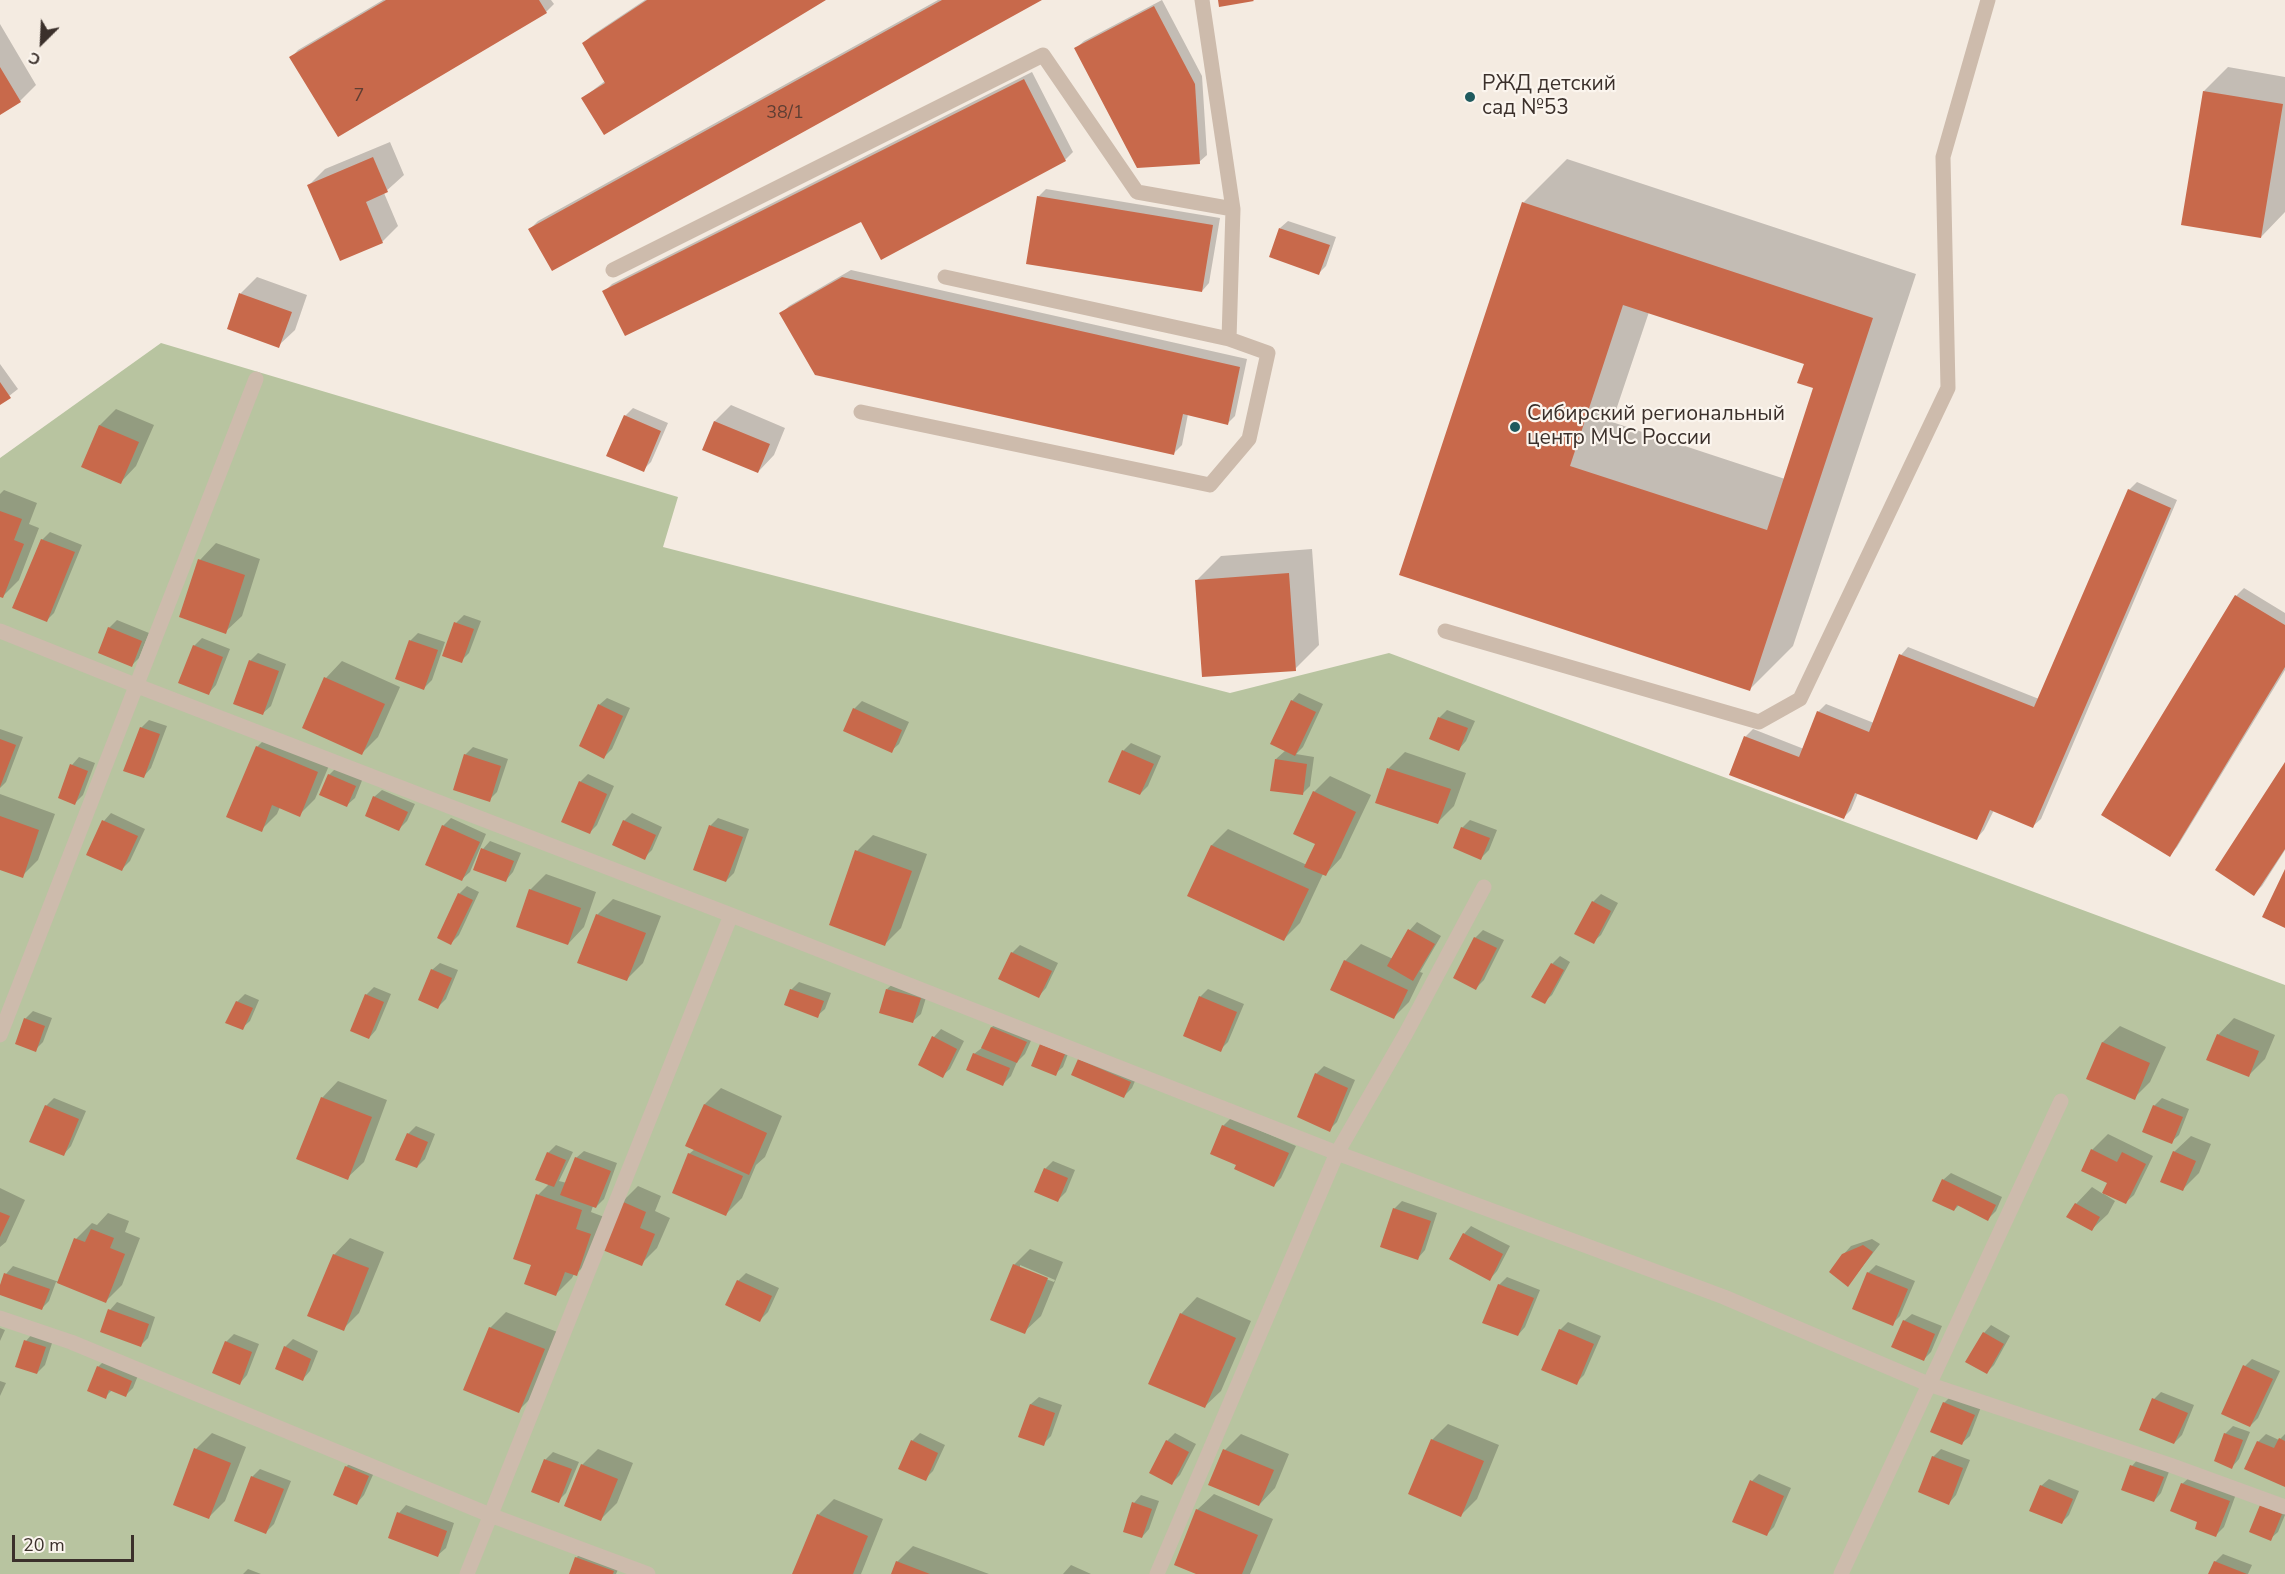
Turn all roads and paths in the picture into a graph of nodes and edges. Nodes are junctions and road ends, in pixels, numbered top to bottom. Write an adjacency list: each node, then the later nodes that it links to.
1 (1202, 0): 3 (lane)
2 (1988, 0): 10 (lane)
3 (1233, 209): 4 (lane); 6 (lane)
4 (613, 270)
5 (945, 277): 6 (lane)
6 (1228, 339): 8 (lane)
7 (256, 379): 11 (lane)
8 (861, 412)
9 (0, 631): 11 (lane)
10 (1445, 631)
11 (135, 685): 13 (lane); 14 (lane)
12 (1484, 887): 16 (lane)
13 (731, 915): 16 (lane); 20 (lane)
14 (0, 1035)
15 (2061, 1101): 18 (lane)
16 (1337, 1153): 18 (lane); 23 (lane)
17 (0, 1318): 20 (lane)
18 (1928, 1384): 19 (lane); 24 (lane)
19 (2285, 1508)
20 (490, 1515): 21 (lane); 22 (lane)
21 (467, 1574)
22 (648, 1574)
23 (1157, 1574)
24 (1841, 1574)

